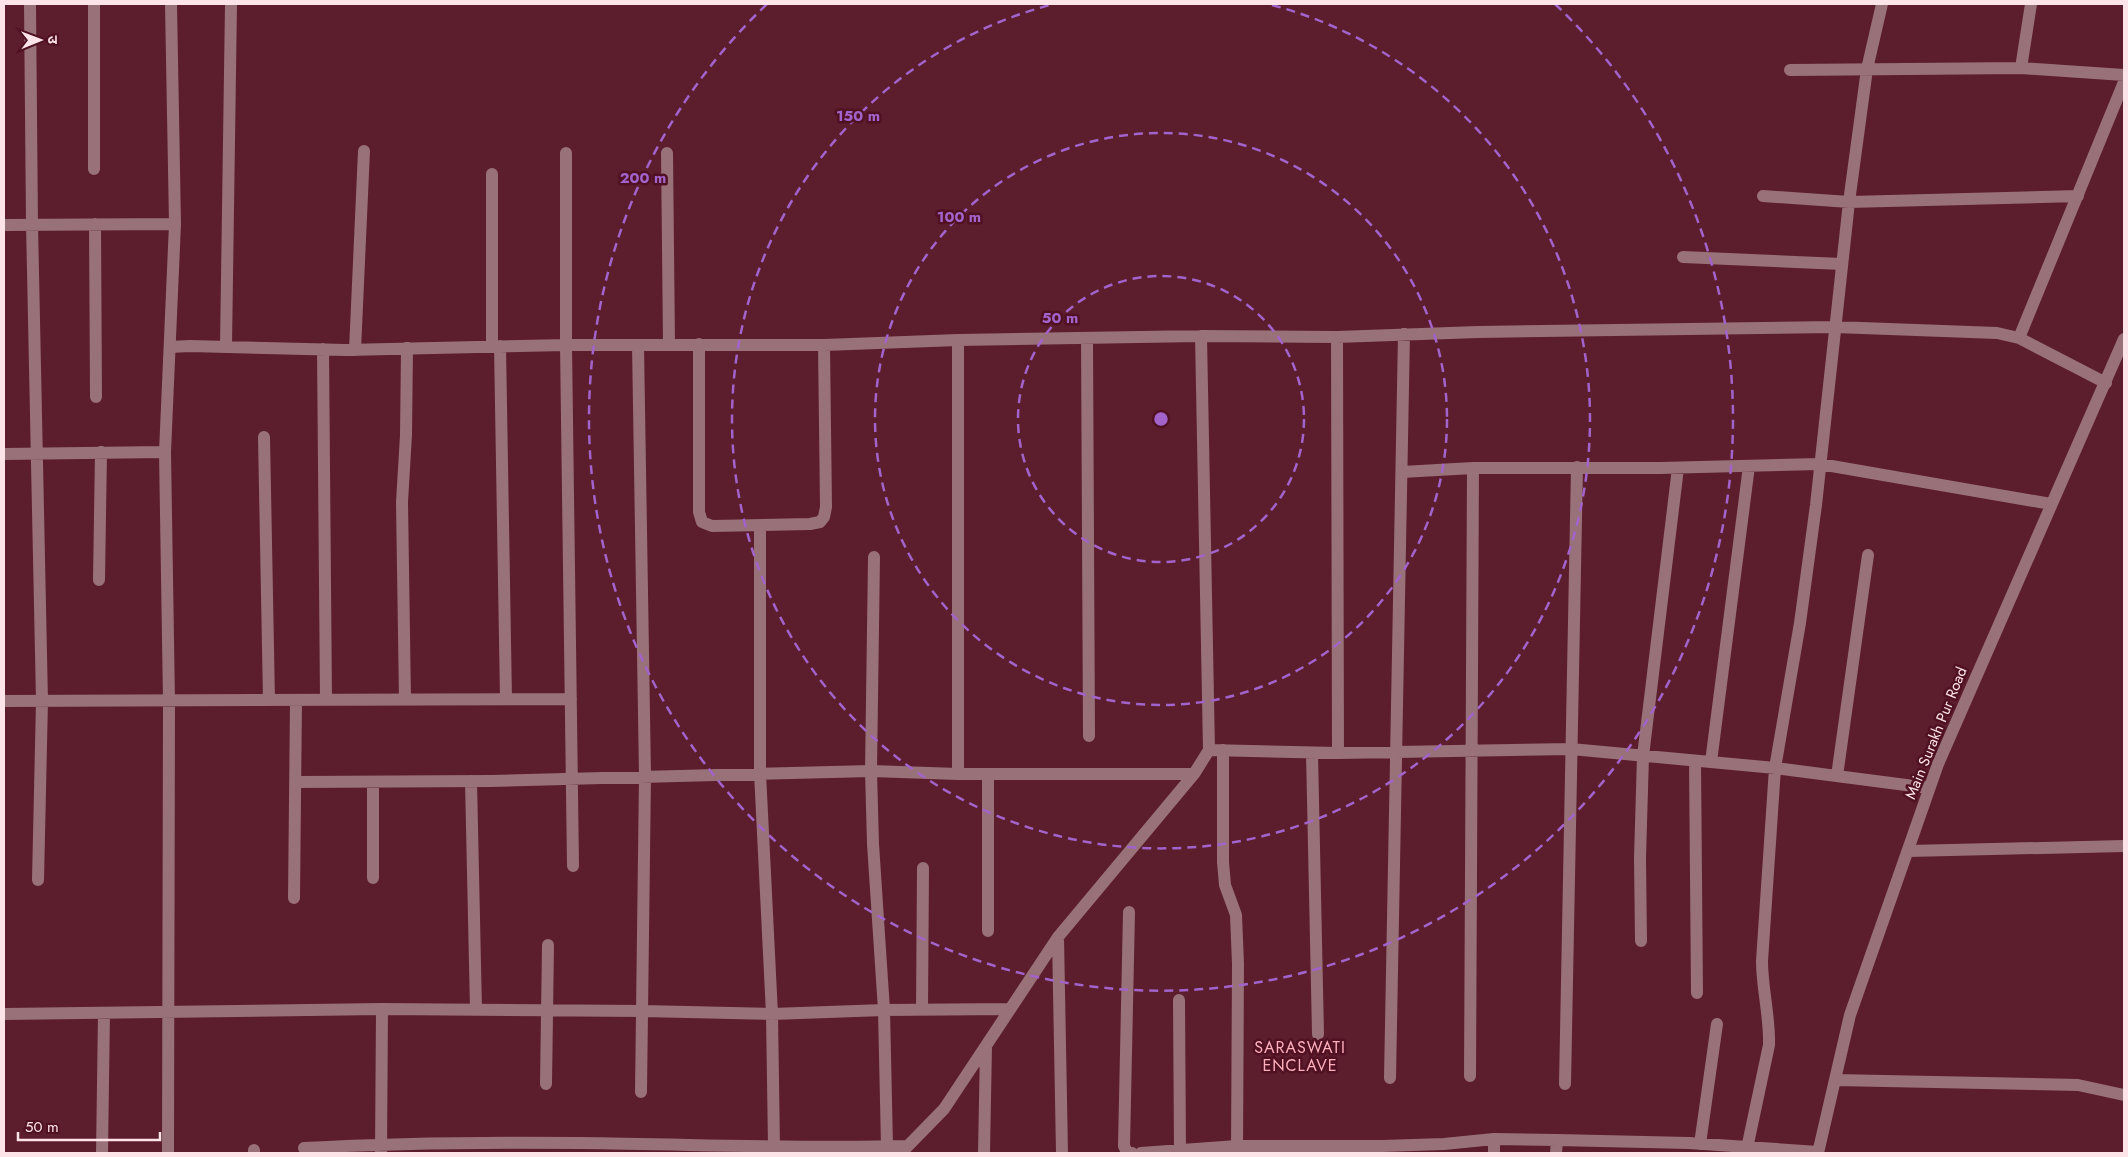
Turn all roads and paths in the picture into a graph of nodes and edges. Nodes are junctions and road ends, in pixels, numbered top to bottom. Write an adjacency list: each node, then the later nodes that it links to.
1 (30, 4): 21 (street)
2 (94, 4): 15 (street)
3 (171, 4): 23 (street)
4 (231, 4): 39 (street)
5 (1882, 4): 8 (street)
6 (2031, 4): 7 (street)
7 (2021, 68): 8 (street); 10 (street)
8 (1867, 69): 9 (street); 19 (street)
9 (1790, 70)
10 (2124, 75)
11 (2124, 82): 18 (street)
12 (364, 151): 44 (street)
13 (566, 152): 37 (street)
14 (667, 153): 35 (street)
15 (94, 169)
16 (492, 174): 40 (street)
17 (1763, 196): 19 (street)
18 (2078, 196): 19 (street); 31 (street)
19 (1849, 202): 25 (street)
20 (4, 224): 21 (street)
21 (32, 224): 22 (street); 48 (street)
22 (95, 224): 23 (street); 46 (street)
23 (175, 224): 41 (street)
24 (1683, 257): 25 (street)
25 (1842, 264): 26 (street)
26 (1835, 327): 27 (street); 31 (street); 52 (street)
27 (1404, 334): 29 (street); 57 (street)
28 (1201, 336): 29 (street); 30 (street); 74 (street)
29 (1337, 337): 78 (street)
30 (1087, 338): 33 (street); 72 (street)
31 (2019, 338): 45 (street)
32 (2124, 339): 45 (street, Main Surakh Pur Road)
33 (958, 340): 38 (street); 86 (street)
34 (638, 344): 35 (street); 37 (street); 89 (street)
35 (669, 344): 36 (street)
36 (699, 344): 38 (street); 59 (street)
37 (566, 345): 40 (street); 64 (street)
38 (824, 345): 59 (street)
39 (226, 346): 41 (street); 43 (street)
40 (496, 346): 42 (street); 63 (street)
41 (170, 347): 50 (street)
42 (406, 348): 44 (street); 68 (street)
43 (323, 349): 44 (street); 67 (street)
44 (355, 350)
45 (2106, 383): 58 (street, Main Surakh Pur Road)
46 (96, 397)
47 (264, 437): 65 (street)
48 (37, 452): 49 (street); 51 (street); 70 (street)
49 (101, 452): 50 (street); 62 (street)
50 (165, 452): 71 (street)
51 (4, 454)
52 (1820, 464): 53 (street); 58 (street); 83 (street)
53 (1750, 466): 56 (street); 82 (street)
54 (1577, 467): 55 (street); 56 (street); 73 (street)
55 (1473, 468): 57 (street); 76 (street)
56 (1678, 468): 80 (street)
57 (1402, 472): 79 (street)
58 (2051, 504): 95 (street, Main Surakh Pur Road)
59 (760, 526): 85 (street)
60 (1868, 555): 90 (street)
61 (874, 557): 84 (street)
62 (99, 580)
63 (506, 699): 64 (street); 68 (street)
64 (572, 699): 91 (street)
65 (269, 700): 66 (street); 71 (street)
66 (296, 700): 67 (street); 93 (street)
67 (326, 700): 68 (street)
68 (405, 700)
69 (4, 701): 70 (street)
70 (42, 701): 71 (street); 101 (street)
71 (169, 701): 118 (street)
72 (1089, 736)
73 (1571, 749): 76 (street); 80 (street); 128 (street)
74 (1209, 750): 75 (street); 88 (street)
75 (1223, 750): 77 (street); 141 (street)
76 (1472, 751): 79 (street); 124 (street)
77 (1312, 753): 78 (street); 122 (street)
78 (1338, 753): 79 (street)
79 (1397, 753): 125 (street)
80 (1643, 756): 81 (street); 106 (street)
81 (1695, 761): 82 (street); 108 (street)
82 (1711, 762): 83 (street)
83 (1775, 768): 90 (street); 145 (street)
84 (871, 771): 85 (street); 86 (street); 114 (street)
85 (760, 773): 89 (street); 120 (street)
86 (958, 774): 87 (street)
87 (988, 774): 88 (street); 104 (street)
88 (1194, 774): 105 (street)
89 (645, 776): 91 (street); 116 (street)
90 (1837, 776): 95 (street)
91 (572, 779): 92 (street); 98 (street)
92 (471, 781): 94 (street); 112 (street)
93 (295, 782): 94 (street); 102 (street)
94 (373, 783): 100 (street)
95 (1929, 788): 97 (street, Main Surakh Pur Road)
96 (2124, 846): 97 (street)
97 (1908, 851): 126 (street, Main Surakh Pur Road)
98 (573, 866)
99 (923, 868): 115 (street)
100 (373, 878)
101 (38, 880)
102 (294, 898)
103 (1129, 912): 150 (street)
104 (988, 931)
105 (1058, 937): 111 (street); 149 (street)
106 (1641, 941)
107 (548, 945): 113 (street)
108 (1697, 993)
109 (1180, 1000): 144 (street)
110 (382, 1009): 112 (street); 118 (street); 137 (street)
111 (1010, 1009): 115 (street); 123 (street)
112 (476, 1010): 113 (street)
113 (547, 1010): 116 (street); 127 (street)
114 (884, 1010): 115 (street); 120 (street); 133 (street)
115 (922, 1010)
116 (643, 1011): 120 (street); 129 (street)
117 (104, 1013): 118 (street); 119 (street); 146 (street)
118 (168, 1013): 147 (street)
119 (4, 1014)
120 (772, 1014): 134 (street)
121 (1717, 1024): 135 (street)
122 (1318, 1034)
123 (986, 1046): 140 (street); 148 (street)
124 (1470, 1076)
125 (1390, 1078)
126 (1835, 1080): 130 (street); 155 (street, Main Surakh Pur Road)
127 (546, 1084)
128 (1565, 1084)
129 (641, 1092)
130 (2124, 1095)
131 (1494, 1139): 132 (street); 139 (street); 153 (street)
132 (1557, 1140): 135 (street); 154 (street)
133 (887, 1146): 134 (street); 140 (street)
134 (774, 1147): 138 (street)
135 (1691, 1147): 145 (street)
136 (304, 1148): 137 (street)
137 (381, 1148): 138 (street)
138 (578, 1148)
139 (1444, 1149): 143 (street)
140 (905, 1150)
141 (1237, 1150): 142 (street); 144 (street)
142 (1315, 1150): 143 (street)
143 (1382, 1150)
144 (1180, 1151): 152 (street)
145 (1746, 1151): 155 (street)
146 (102, 1153)
147 (168, 1153)
148 (984, 1153)
149 (1062, 1153)
150 (1132, 1153)
151 (1142, 1153): 152 (street)
152 (1150, 1153)
153 (1494, 1153)
154 (1556, 1153)
155 (1818, 1153)

